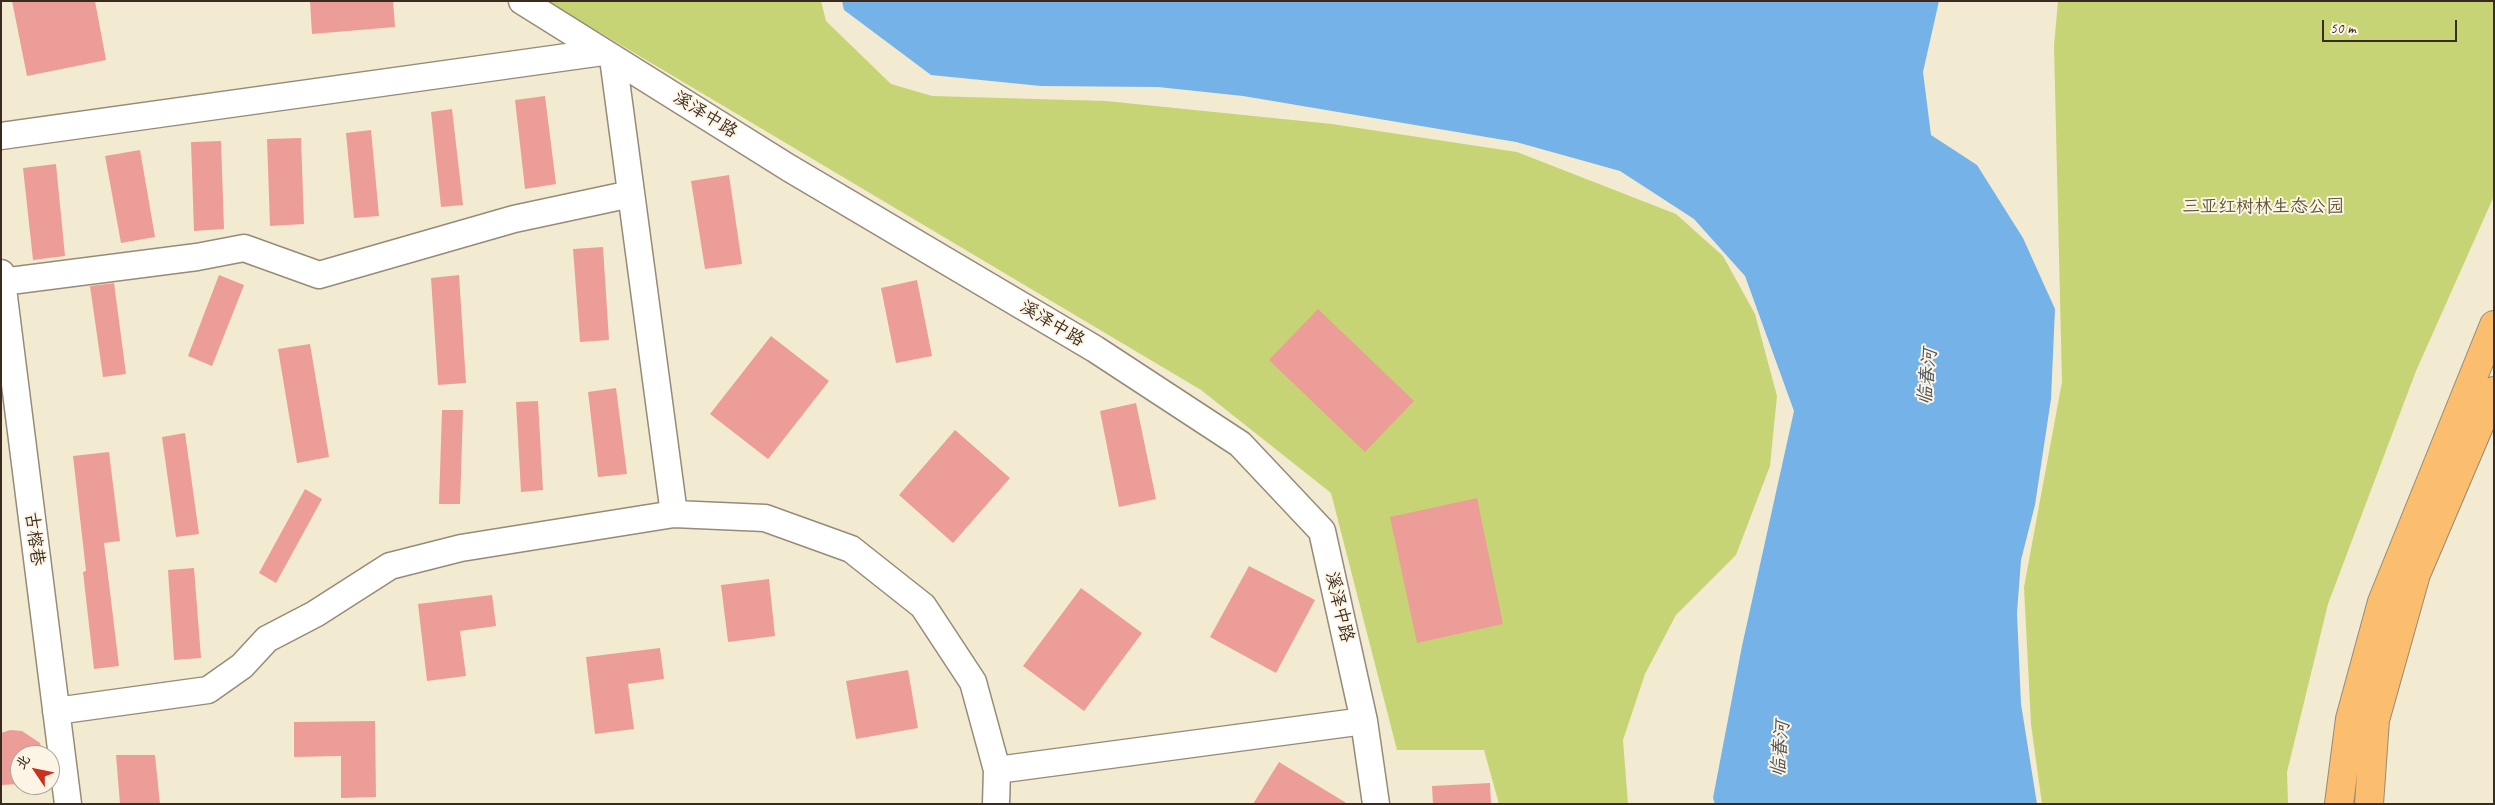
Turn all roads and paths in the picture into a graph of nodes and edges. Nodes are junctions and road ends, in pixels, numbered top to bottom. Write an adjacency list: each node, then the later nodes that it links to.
1 (522, 1): 2 (street, 溪泽中路)
2 (608, 55): 3 (street); 4 (street); 10 (street, 溪泽中路)
3 (1, 136)
4 (631, 194): 5 (street); 8 (street)
5 (2, 278): 9 (street, 古榕巷)
6 (2494, 325): 15 (main road)
7 (2494, 391): 16 (main road)
8 (674, 514): 9 (street); 11 (street)
9 (56, 711): 12 (street, 古榕巷)
10 (1364, 721): 11 (street); 14 (street, 溪泽中路)
11 (998, 770): 13 (street)
12 (68, 804)
13 (996, 804)
14 (1376, 804)
15 (2339, 804)
16 (2369, 804)

